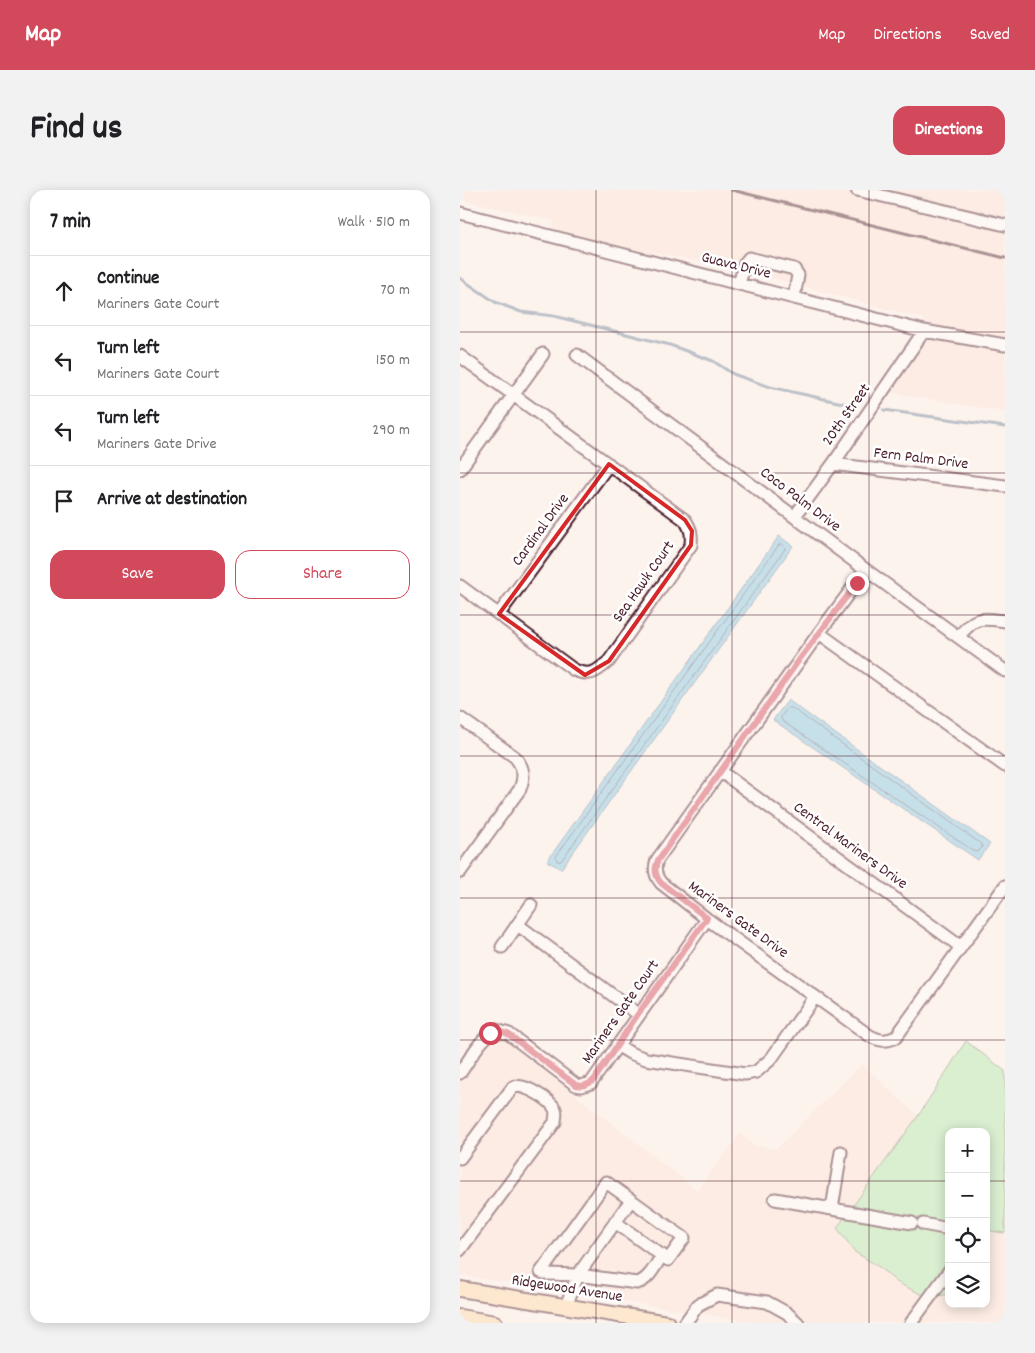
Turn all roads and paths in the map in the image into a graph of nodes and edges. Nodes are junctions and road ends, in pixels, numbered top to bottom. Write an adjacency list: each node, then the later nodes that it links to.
1 (857, 190): 3 (street)
2 (460, 213): 4 (street, Guava Drive)
3 (1005, 226)
4 (739, 284): 5 (street, Guava Drive); 5 (street)
5 (794, 298): 6 (street, Guava Drive)
6 (924, 331): 7 (street, Guava Drive); 13 (street, 20th Street)
7 (1005, 345)
8 (543, 354): 11 (street)
9 (577, 355): 16 (street, Coco Palm Drive)
10 (460, 356): 11 (street, Sea Hawk Court)
11 (513, 395): 12 (street, Sea Hawk Court); 14 (street)
12 (609, 464): 19 (street, Cardinal Drive); 19 (street, Sea Hawk Court)
13 (833, 464): 15 (street, Fern Palm Drive); 16 (street, 20th Street)
14 (460, 469)
15 (1005, 486)
16 (795, 516): 17 (street, Coco Palm Drive)
17 (866, 570): 21 (street, Mariners Gate Drive); 22 (street, Coco Palm Drive)
18 (460, 586): 19 (street, Sea Hawk Court)
19 (499, 614)
20 (1005, 621): 22 (street)
21 (819, 633): 25 (street); 26 (street, Mariners Gate Drive)
22 (958, 637): 23 (street, Coco Palm Drive)
23 (1005, 671)
24 (460, 718): 27 (street)
25 (1005, 766)
26 (720, 771): 30 (street, Mariners Gate Drive); 33 (street, Central Mariners Drive)
27 (460, 872)
28 (1005, 886): 33 (street, Mariners Gate Drive)
29 (531, 905): 31 (street)
30 (707, 918): 34 (street, Mariners Gate Drive); 35 (street, Mariners Gate Court)
31 (518, 925): 32 (street); 35 (street)
32 (502, 947)
33 (961, 947): 34 (street, Mariners Gate Drive)
34 (815, 997): 36 (street)
35 (638, 1014): 36 (street, Mariners Gate Court)
36 (617, 1045): 37 (street, Mariners Gate Court)
37 (460, 1073)
38 (841, 1152): 42 (street)
39 (460, 1158): 45 (street)
40 (631, 1200): 43 (street); 46 (street); 47 (street)
41 (775, 1200): 42 (street)
42 (832, 1209): 44 (street)
43 (615, 1222): 46 (street); 47 (street)
44 (945, 1229)
45 (460, 1250)
46 (662, 1256): 47 (street)
47 (578, 1275): 50 (street)
48 (945, 1276): 56 (street)
49 (460, 1289): 50 (main road, Ridgewood Avenue)
50 (566, 1306): 53 (main road, Ridgewood Avenue)
51 (460, 1317): 52 (main road)
52 (495, 1323)
53 (668, 1323)
54 (685, 1323): 55 (street)
55 (798, 1323)
56 (911, 1323)

